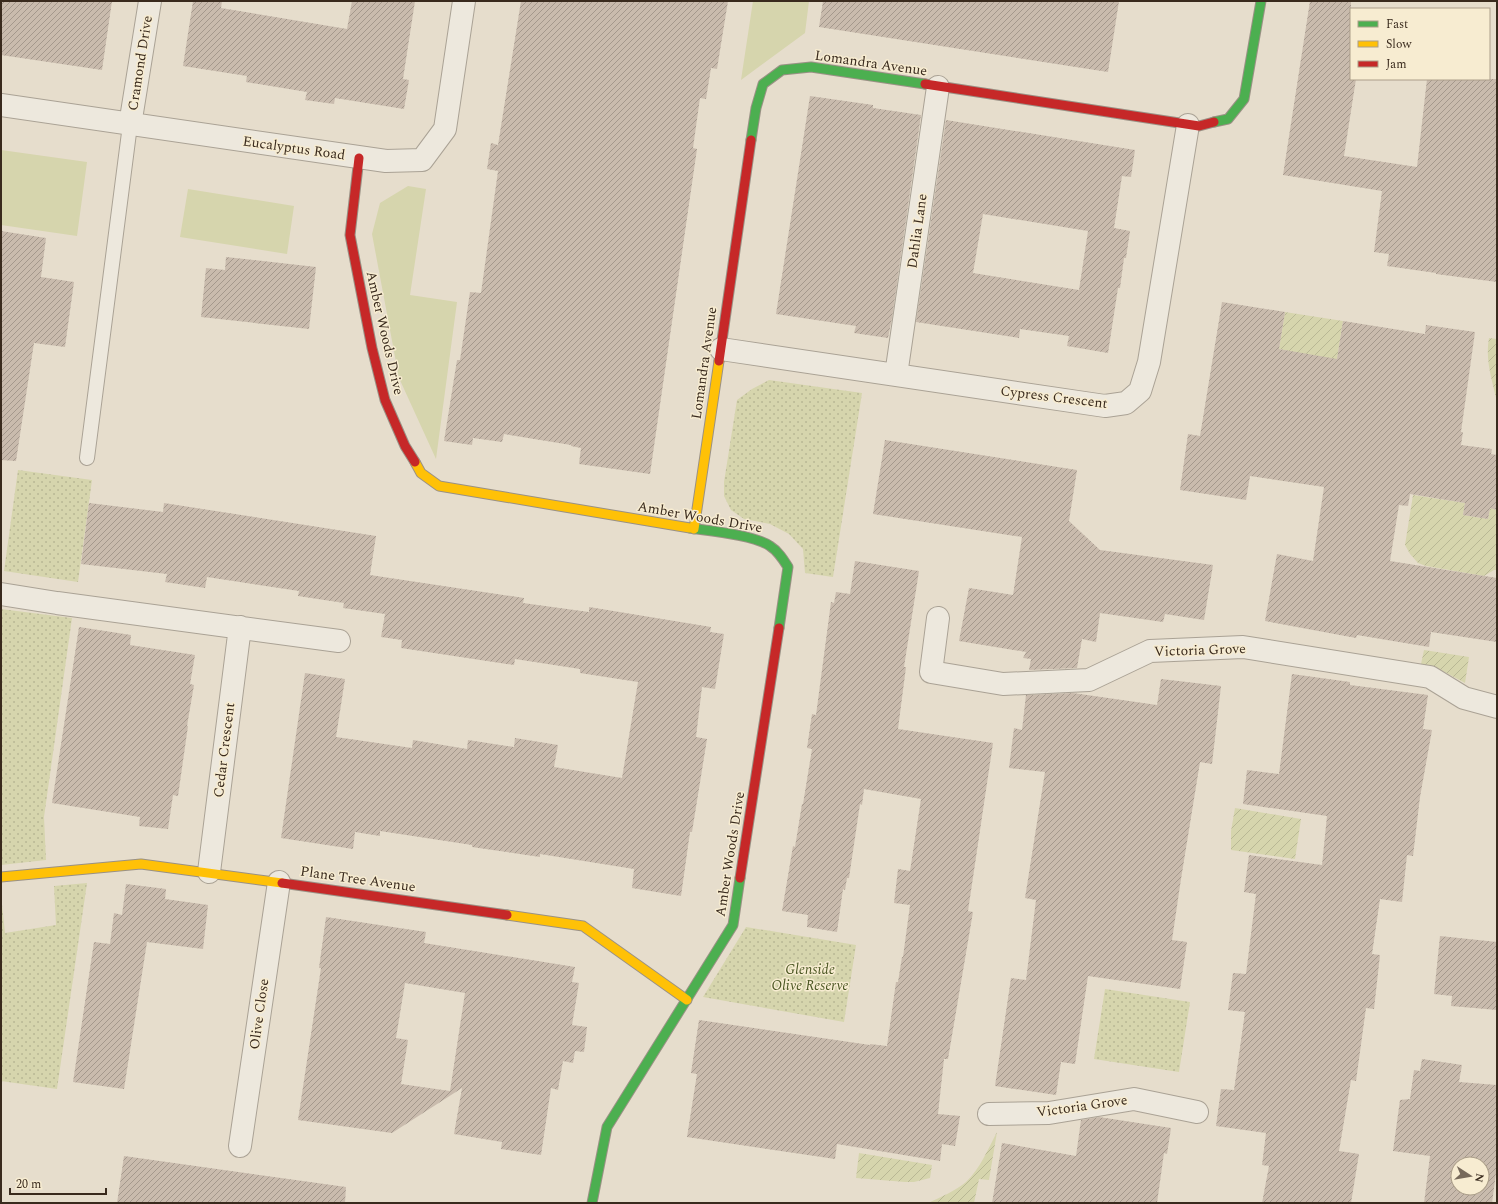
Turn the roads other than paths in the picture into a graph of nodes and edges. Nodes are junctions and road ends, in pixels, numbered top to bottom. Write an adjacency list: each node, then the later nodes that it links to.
1 (150, 1): 6 (street, Cramond Drive)
2 (464, 1): 8 (street, Eucalyptus Road)
3 (1261, 1): 7 (street, Lomandra Avenue)
4 (938, 87): 7 (street, Lomandra Avenue); 9 (street, Lomandra Avenue); 10 (street, Dahlia Lane)
5 (1, 105): 6 (street, Eucalyptus Road)
6 (130, 124): 8 (street, Eucalyptus Road); 11 (lane)
7 (1188, 125): 10 (street, Cypress Crescent)
8 (359, 158): 12 (street, Amber Woods Drive)
9 (721, 349): 10 (street, Cypress Crescent); 12 (street, Lomandra Avenue)
10 (896, 375)
11 (87, 458)
12 (694, 529): 21 (street, Amber Woods Drive)
13 (1, 594): 15 (street)
14 (938, 618): 17 (street, Victoria Grove)
15 (240, 627): 16 (street); 18 (street, Cedar Crescent)
16 (339, 641)
17 (1497, 708)
18 (209, 872): 19 (street, Plane Tree Avenue); 20 (street, Plane Tree Avenue)
19 (1, 876)
20 (279, 882): 21 (street, Plane Tree Avenue); 24 (street, Olive Close)
21 (687, 1000): 25 (street, Amber Woods Drive)
22 (1197, 1112): 23 (street, Victoria Grove)
23 (989, 1114)
24 (240, 1146)
25 (592, 1203)

